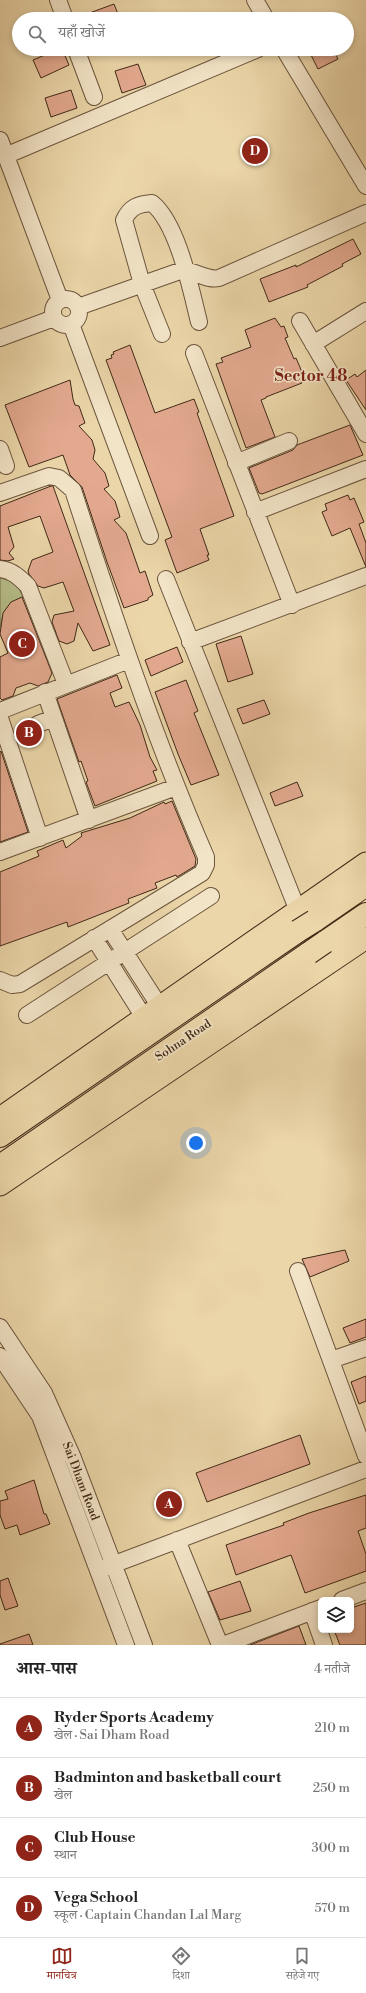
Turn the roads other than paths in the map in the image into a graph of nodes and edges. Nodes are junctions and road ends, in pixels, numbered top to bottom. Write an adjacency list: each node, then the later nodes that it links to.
1 (58, 0): 3 (street)
2 (255, 0): 4 (street)
3 (62, 12)
4 (262, 12)
5 (79, 56): 8 (street)
6 (242, 56): 10 (street)
7 (288, 56): 11 (street)
8 (94, 97)
9 (0, 140): 10 (street)
10 (6, 156): 15 (street)
11 (366, 186)
12 (366, 213): 13 (street)
13 (186, 270): 14 (street); 14 (street); 20 (street)
14 (142, 284): 16 (street); 22 (street)
15 (60, 300): 16 (street); 18 (street)
16 (78, 307): 21 (street)
17 (366, 311): 24 (street)
18 (54, 318): 21 (street); 23 (street)
19 (300, 321): 24 (street)
20 (199, 322)
21 (71, 324): 34 (street)
22 (162, 334)
23 (0, 338)
24 (313, 344): 26 (street)
25 (194, 353): 29 (street)
26 (365, 430)
27 (289, 441): 29 (street)
28 (0, 449): 30 (street)
29 (236, 463): 33 (street)
30 (6, 466)
31 (366, 469): 33 (street)
32 (0, 493): 40 (street)
33 (255, 512): 38 (street)
34 (150, 536)
35 (0, 570): 41 (street)
36 (366, 576): 38 (street)
37 (166, 579): 39 (street)
38 (292, 605): 39 (street)
39 (190, 642): 55 (street)
40 (129, 660): 41 (street); 47 (street)
41 (66, 684): 42 (street)
42 (45, 692): 43 (street); 45 (street)
43 (0, 710)
44 (0, 718): 49 (street)
45 (54, 718): 46 (street); 48 (street)
46 (38, 724)
47 (176, 787): 48 (street); 56 (street)
48 (88, 820): 49 (street)
49 (40, 838): 50 (street)
50 (0, 852)
51 (366, 863): 55 (main road)
52 (366, 885): 55 (highway, Sohna Road)
53 (211, 896): 60 (street)
54 (366, 914): 59 (highway, Sohna Road)
55 (303, 921): 59 (street); 63 (main road); 66 (highway, Sohna Road)
56 (110, 929): 57 (street); 60 (street)
57 (94, 938): 61 (street); 62 (street)
58 (366, 938): 59 (main road)
59 (320, 953): 67 (highway, Sohna Road); 68 (main road)
60 (124, 954): 61 (street); 63 (street)
61 (109, 963): 63 (street); 64 (street)
62 (0, 980)
63 (152, 1013): 65 (main road)
64 (27, 1015)
65 (0, 1118)
66 (0, 1136)
67 (0, 1166)
68 (0, 1186)
69 (298, 1271): 73 (street)
70 (1, 1331): 77 (street, Sai Dham Road)
71 (366, 1348): 73 (street)
72 (0, 1356): 78 (street, Sai Dham Road)
73 (331, 1360): 74 (street)
74 (366, 1456)
75 (366, 1469): 76 (street)
76 (177, 1540): 77 (street); 84 (street)
77 (113, 1564): 78 (street); 83 (street, Sai Dham Road)
78 (98, 1570): 82 (street, Sai Dham Road)
79 (366, 1591): 80 (street)
80 (350, 1597)
81 (316, 1610): 85 (street); 86 (street)
82 (126, 1645)
83 (144, 1645)
84 (220, 1645)
85 (223, 1645)
86 (324, 1645)

